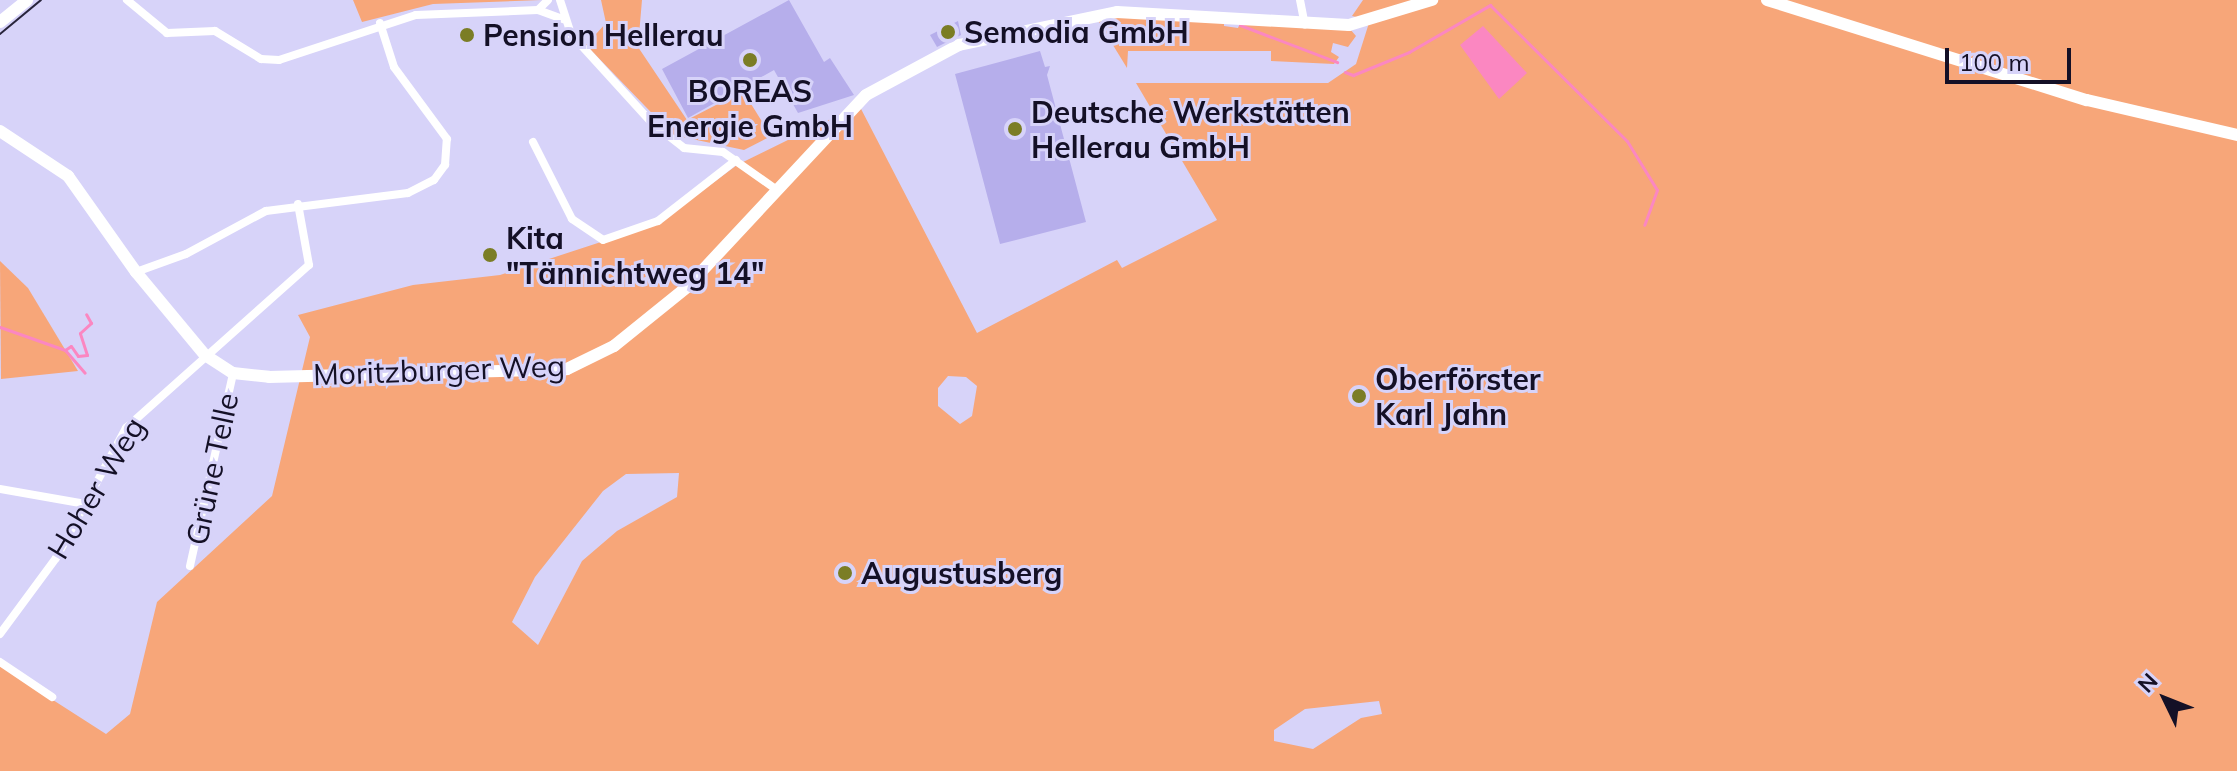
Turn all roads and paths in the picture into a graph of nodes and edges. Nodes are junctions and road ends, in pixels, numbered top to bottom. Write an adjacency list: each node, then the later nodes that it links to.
1 (27, 0): 10 (street)
2 (127, 0): 11 (street)
3 (548, 0): 8 (street)
4 (560, 0): 9 (street)
5 (1300, 0): 12 (street)
6 (1432, 0): 12 (street, Moritzburger Weg)
7 (1767, 0): 14 (street)
8 (538, 10): 9 (street); 11 (street)
9 (563, 19): 16 (street)
10 (0, 22)
11 (380, 23): 18 (street)
12 (1305, 25): 17 (street, Moritzburger Weg)
13 (0, 131): 19 (street, Moritzburger Weg)
14 (2237, 135)
15 (533, 142): 16 (street)
16 (736, 160): 17 (street)
17 (777, 190): 21 (street, Moritzburger Weg)
18 (298, 204): 19 (street); 20 (street, Hoher Weg)
19 (136, 272): 20 (street, Moritzburger Weg)
20 (205, 355): 21 (street, Moritzburger Weg); 23 (street, Hoher Weg)
21 (233, 373): 24 (street, Grüne Telle)
22 (0, 489): 23 (street)
23 (86, 504): 25 (street, Hoher Weg)
24 (190, 566)
25 (0, 634)
26 (0, 662): 27 (street)
27 (52, 697)

